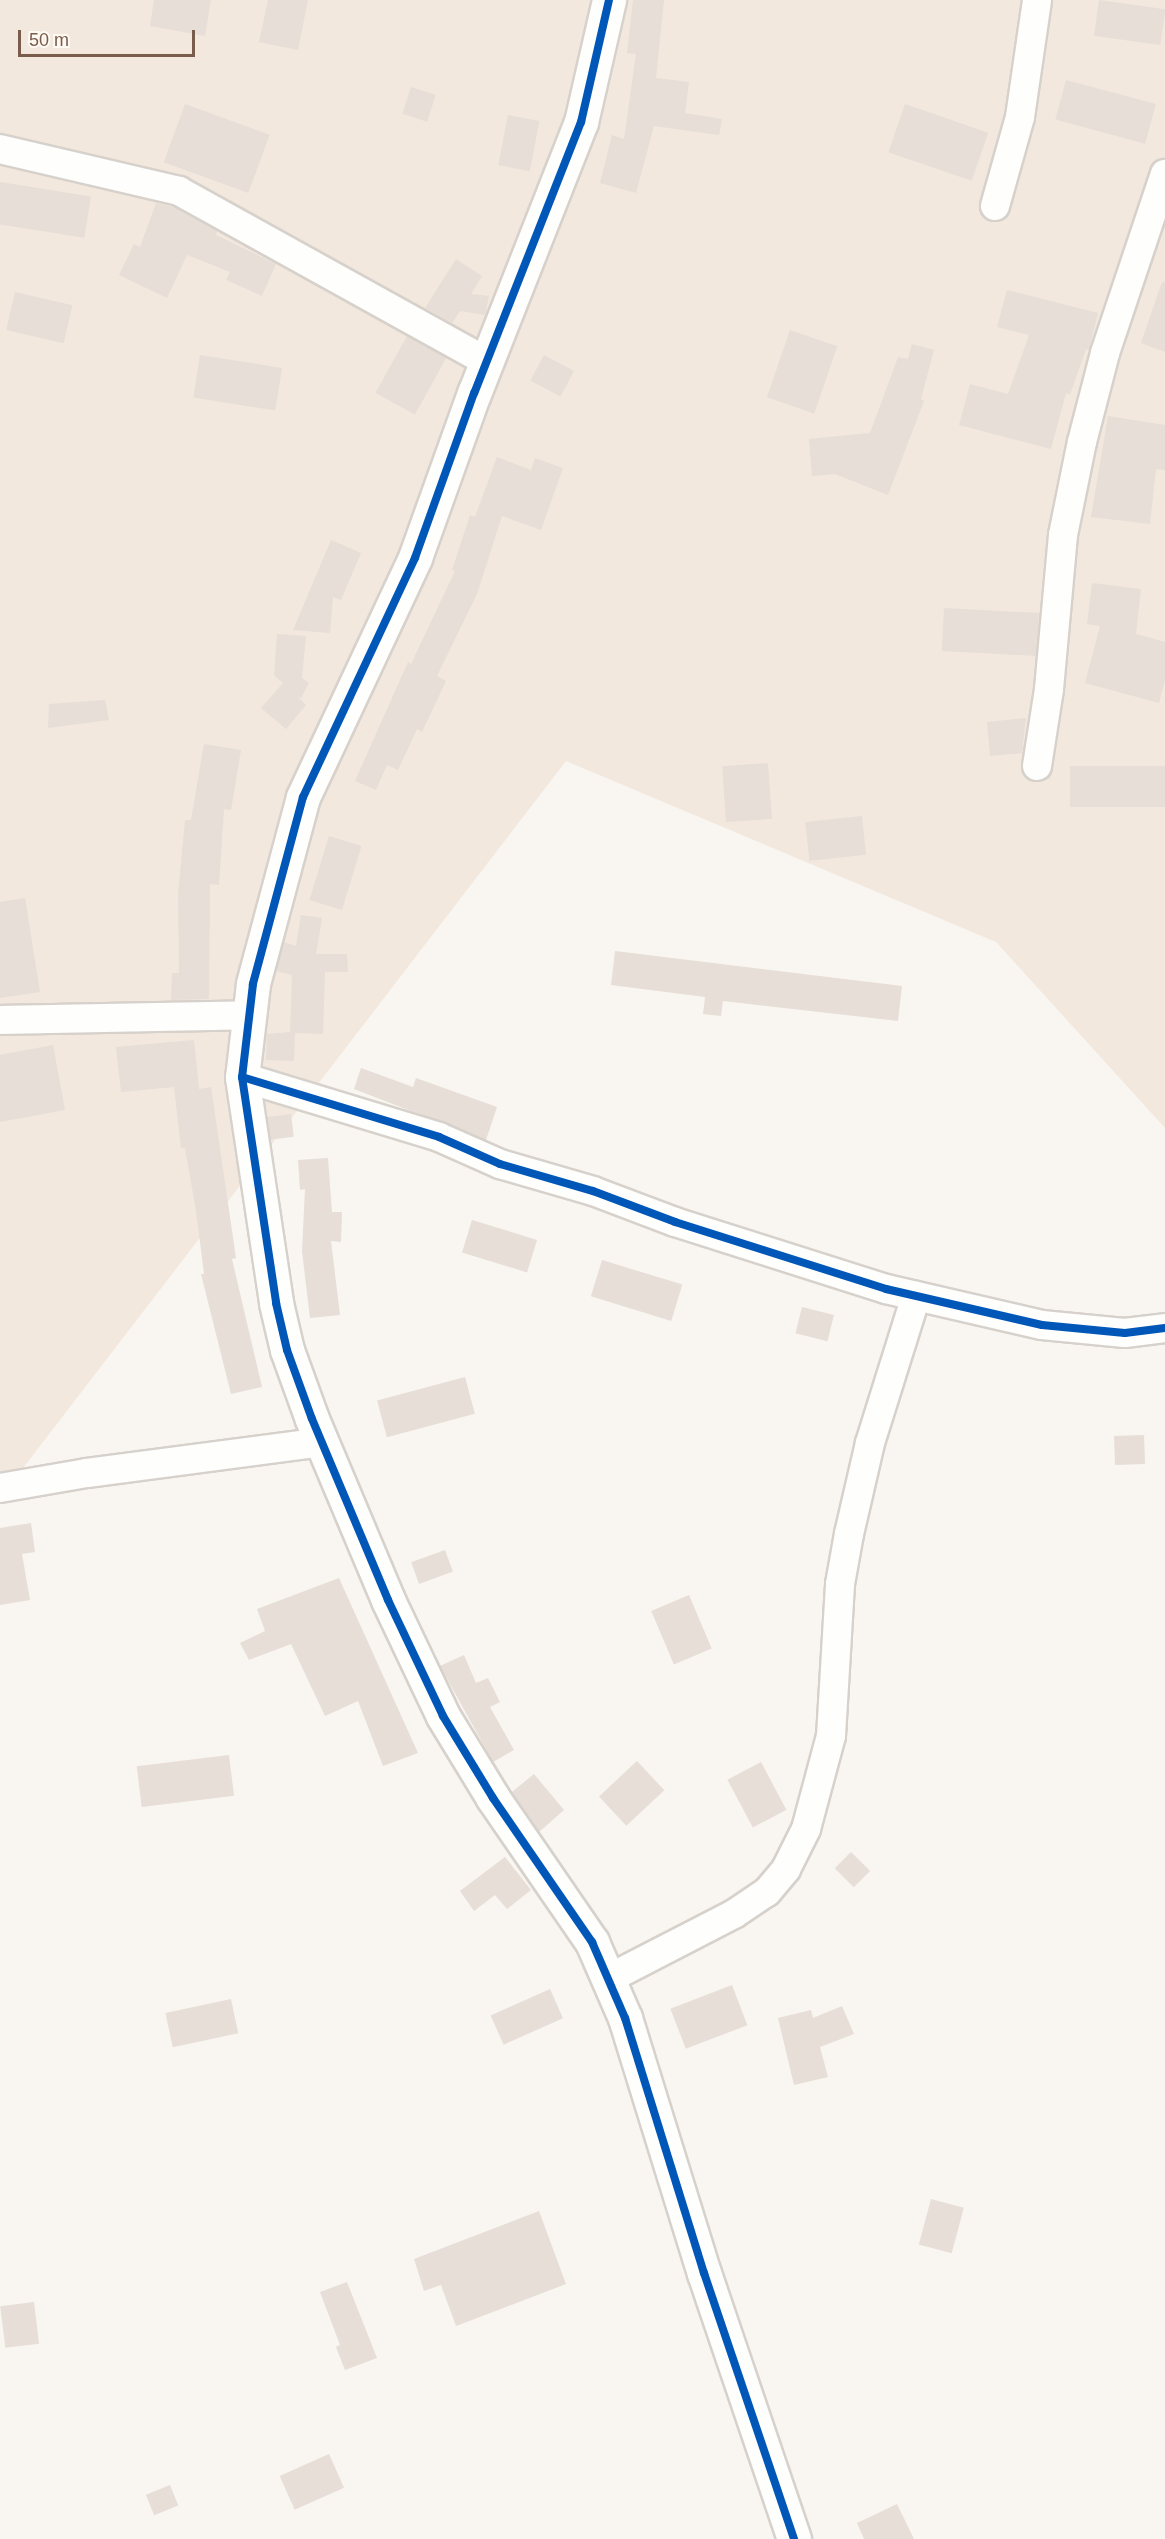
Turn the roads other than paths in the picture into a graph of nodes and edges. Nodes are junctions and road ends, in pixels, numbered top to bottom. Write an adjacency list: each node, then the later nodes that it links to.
1 (609, 0): 6 (street)
2 (1037, 0): 5 (street)
3 (0, 150): 6 (street)
4 (1165, 174): 7 (street)
5 (995, 206)
6 (486, 361): 8 (street)
7 (1037, 766)
8 (250, 1015): 9 (street); 10 (street)
9 (0, 1020)
10 (242, 1077): 11 (street); 13 (street)
11 (916, 1296): 12 (street); 15 (street)
12 (1165, 1328)
13 (322, 1442): 14 (street); 15 (street)
14 (0, 1488)
15 (608, 1979): 16 (street)
16 (794, 2539)

